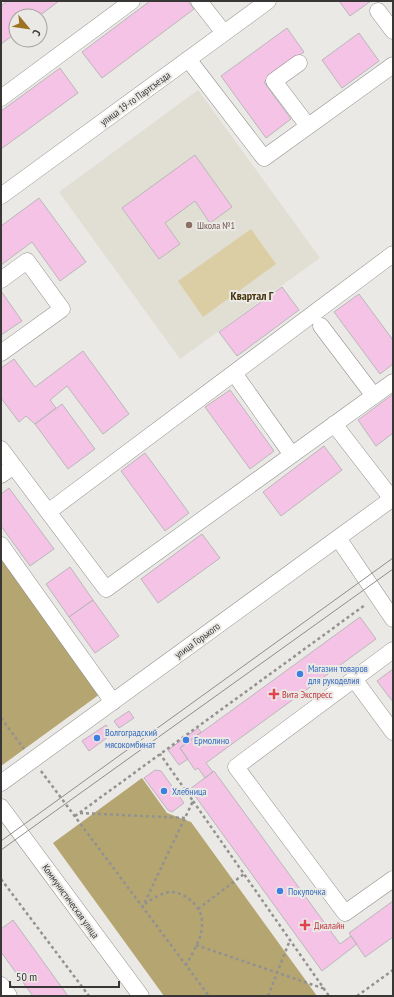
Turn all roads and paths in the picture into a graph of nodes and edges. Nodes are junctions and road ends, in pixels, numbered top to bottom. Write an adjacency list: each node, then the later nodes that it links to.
1 (132, 1): 4 (street)
2 (199, 1): 7 (street)
3 (268, 1): 7 (street, улица 19-го Партсъезда)
4 (113, 7): 11 (street)
5 (378, 11): 6 (street)
6 (393, 31)
7 (224, 34): 8 (street, улица 19-го Партсъезда)
8 (188, 59): 12 (street); 13 (street, улица 19-го Партсъезда)
9 (299, 63): 12 (street)
10 (393, 66): 12 (street)
11 (3, 90)
12 (308, 126)
13 (1, 196)
14 (393, 254): 18 (street)
15 (1, 280): 17 (street)
16 (321, 326): 20 (street)
17 (1, 353)
18 (234, 373): 23 (street); 26 (street)
19 (393, 382): 20 (street)
20 (374, 396): 21 (street)
21 (334, 424): 23 (street); 25 (street)
22 (1, 449): 24 (street)
23 (292, 455): 26 (street)
24 (7, 471): 26 (street)
25 (393, 498): 27 (street, улица Горького)
26 (48, 512)
27 (338, 538): 29 (street); 33 (street, улица Горького)
28 (1, 545): 33 (street)
29 (377, 596): 30 (street); 36 (path)
30 (393, 619)
31 (393, 650): 32 (street)
32 (354, 679): 35 (street); 46 (street)
33 (113, 702): 37 (street, улица Горького)
34 (1, 718): 37 (path)
35 (393, 732)
36 (160, 754): 39 (path); 41 (path)
37 (33, 760): 38 (street, улица Горького); 42 (path)
38 (1, 783)
39 (194, 802): 43 (path); 44 (path)
40 (1, 807): 59 (street, Коммунистическая улица)
41 (80, 813): 42 (path); 43 (path)
42 (75, 816): 48 (path)
43 (185, 818): 47 (path)
44 (244, 874): 49 (path); 50 (path)
45 (1, 879): 58 (path)
46 (393, 879)
47 (144, 904): 48 (path); 49 (path)
48 (142, 908): 52 (path)
49 (198, 909): 51 (path)
50 (290, 939): 54 (path); 56 (path)
51 (196, 945): 52 (path); 54 (path)
52 (186, 966): 60 (path)
53 (393, 970): 63 (path)
54 (277, 973): 56 (path); 61 (path)
55 (1, 985): 57 (street)
56 (325, 989): 62 (path)
57 (9, 996)
58 (89, 996)
59 (141, 996)
60 (209, 996)
61 (268, 996)
62 (329, 996)
63 (357, 996)

